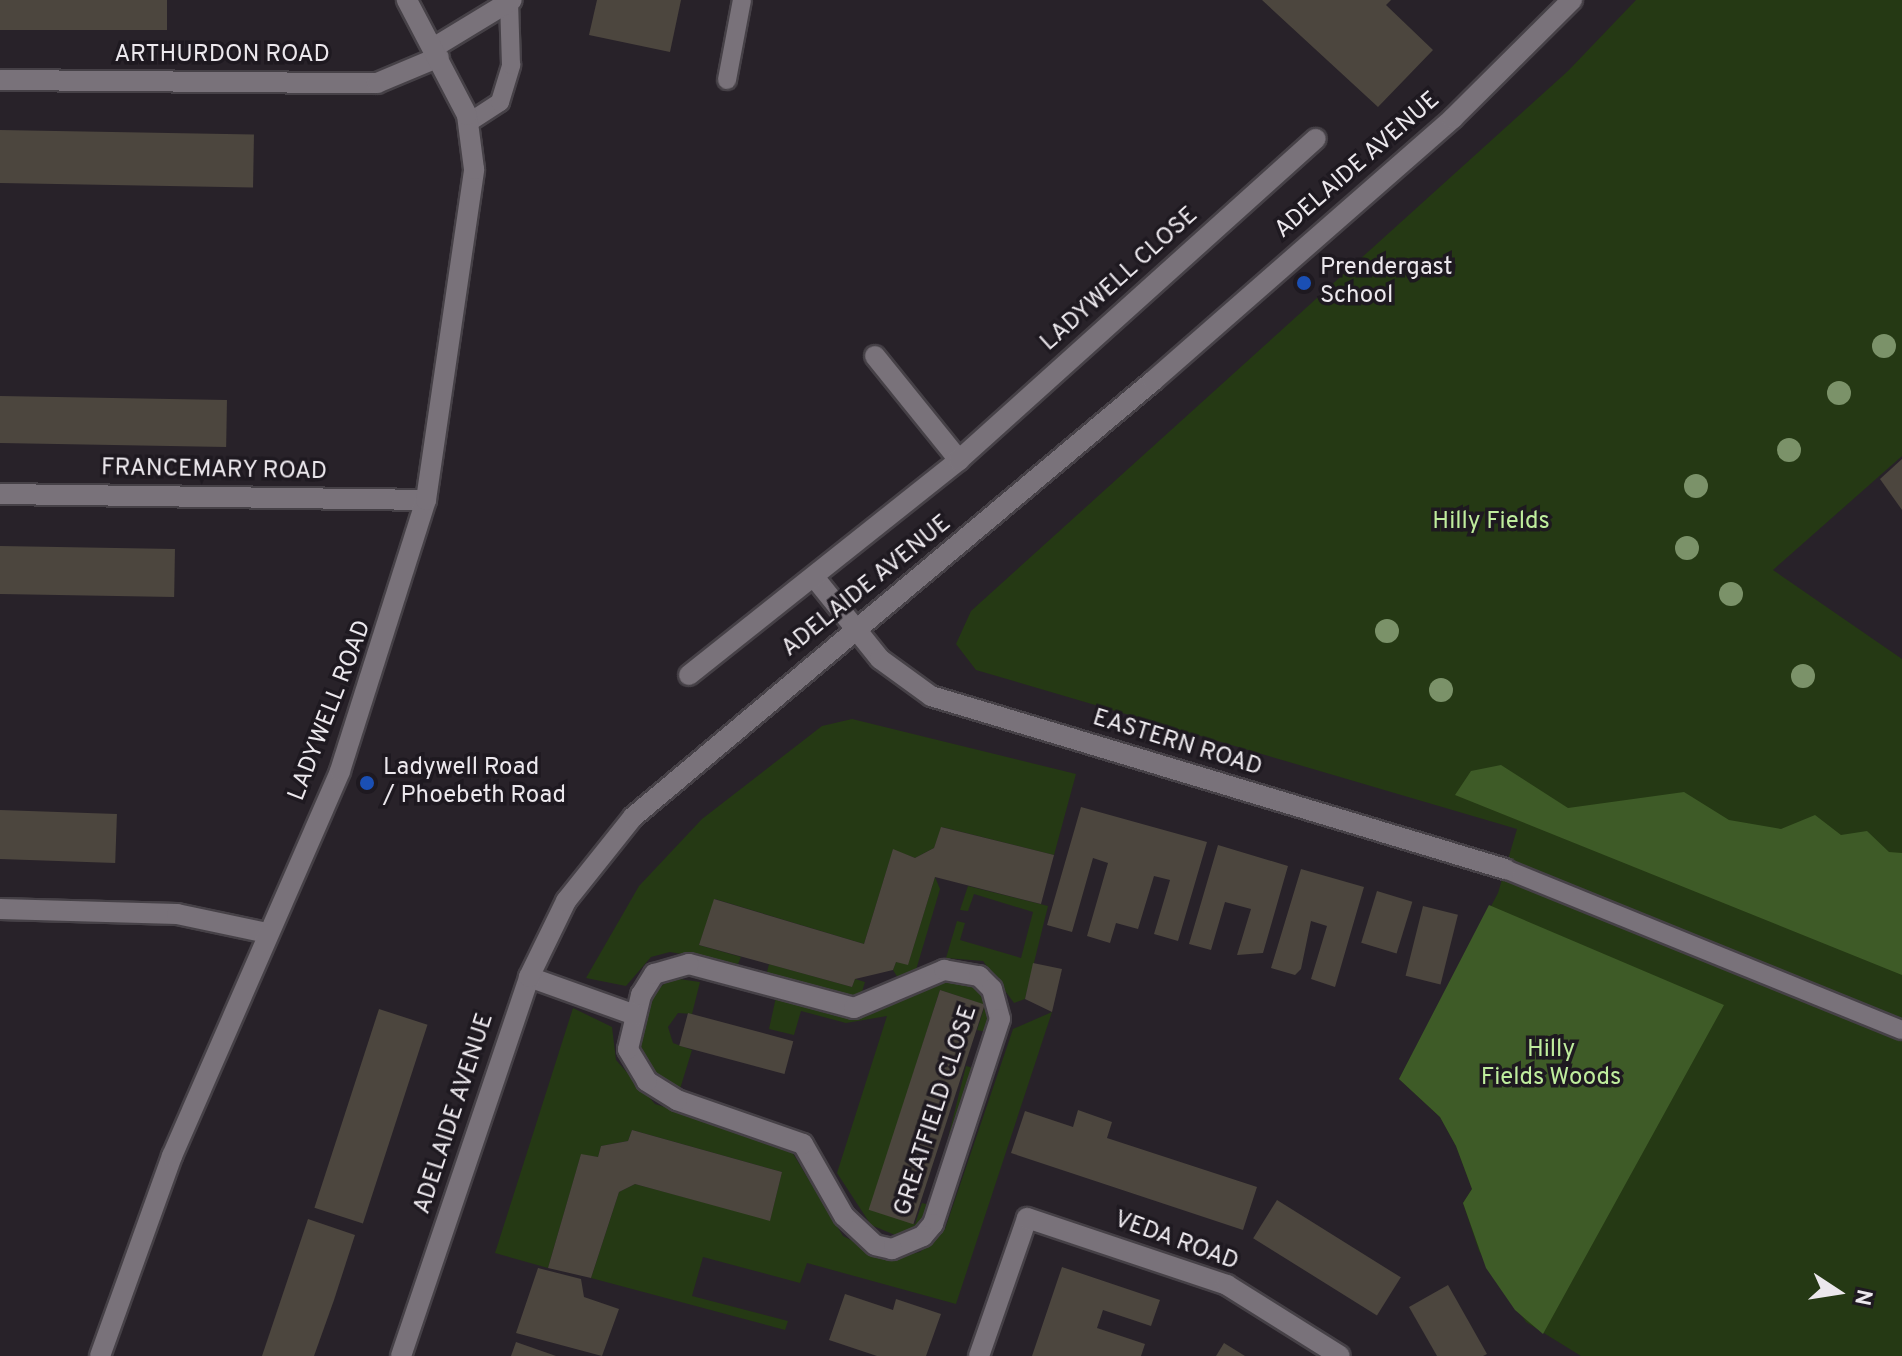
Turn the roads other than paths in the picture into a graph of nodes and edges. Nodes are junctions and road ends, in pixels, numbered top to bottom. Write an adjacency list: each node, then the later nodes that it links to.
1 (407, 0): 5 (street, LADYWELL ROAD)
2 (742, 0): 7 (lane)
3 (1572, 0): 15 (street, ADELAIDE AVENUE)
4 (510, 1): 5 (street, ARTHURDON ROAD); 8 (lane)
5 (436, 53): 6 (street, ARTHURDON ROAD); 8 (street, LADYWELL ROAD)
6 (0, 80)
7 (727, 80)
8 (468, 123): 13 (street, LADYWELL ROAD)
9 (1316, 139): 11 (street, LADYWELL CLOSE)
10 (875, 356): 11 (street)
11 (959, 460): 14 (street, LADYWELL CLOSE)
12 (0, 494): 13 (street, FRANCEMARY ROAD)
13 (426, 500): 19 (street, LADYWELL ROAD)
14 (814, 577): 15 (street); 16 (street, LADYWELL CLOSE)
15 (856, 631): 17 (street, EASTERN ROAD); 20 (street, ADELAIDE AVENUE)
16 (689, 675)
17 (1505, 869): 22 (lane)
18 (0, 909): 19 (street)
19 (267, 933): 23 (street, LADYWELL ROAD)
20 (529, 977): 21 (street); 24 (street, ADELAIDE AVENUE)
21 (635, 1015): 21 (street, GREATFIELD CLOSE)
22 (1902, 1030)
23 (100, 1356)
24 (401, 1356)
25 (979, 1356): 26 (street, VEDA ROAD)
26 (1340, 1356)

